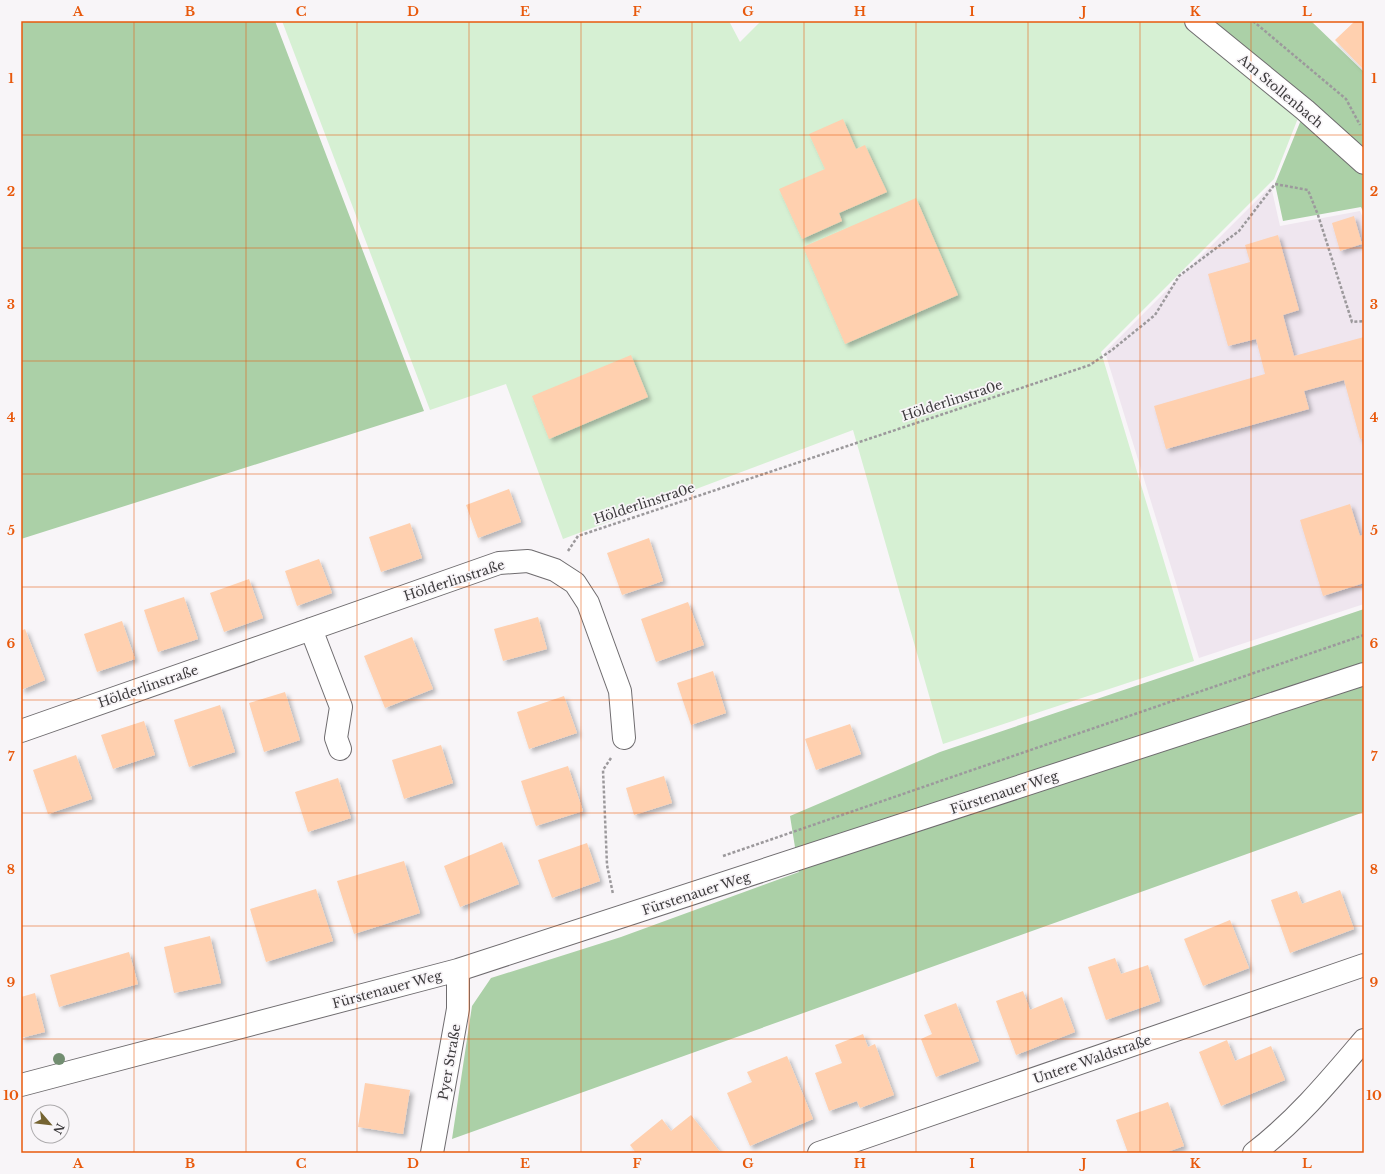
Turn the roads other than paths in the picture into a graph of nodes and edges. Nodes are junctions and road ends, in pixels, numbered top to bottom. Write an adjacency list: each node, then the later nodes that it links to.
1 (1196, 21): 2 (street, Am Stollenbach)
2 (1364, 163)
3 (311, 629): 5 (street, Hölderlinstraße); 6 (street, Hölderlinstraße); 7 (street)
4 (1364, 674): 9 (street, Fürstenauer Weg)
5 (21, 731)
6 (624, 738)
7 (340, 749)
8 (1364, 965): 14 (street, Untere Waldstraße)
9 (458, 970): 11 (street, Fürstenauer Weg); 13 (street, Pyer Straße)
10 (1364, 1040): 12 (street)
11 (21, 1085)
12 (1259, 1151)
13 (432, 1153)
14 (819, 1153)

